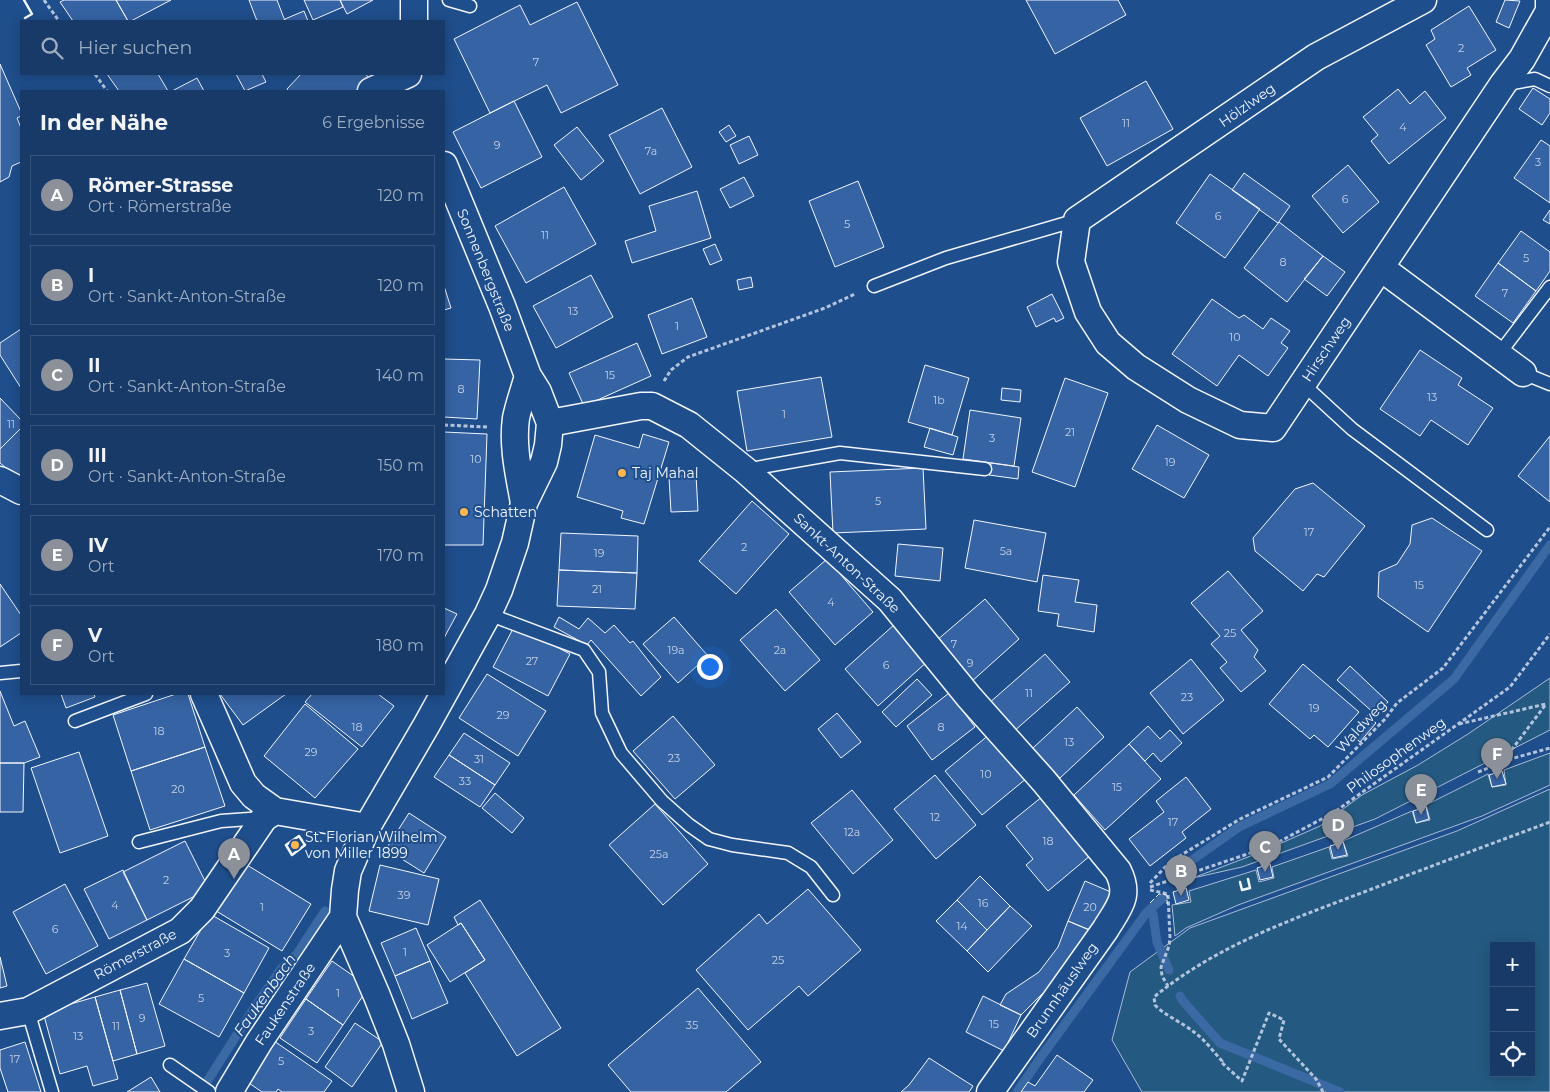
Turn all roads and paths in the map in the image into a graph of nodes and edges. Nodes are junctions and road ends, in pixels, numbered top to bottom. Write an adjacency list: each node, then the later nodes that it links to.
1 (44, 0): 7 (path)
2 (414, 0): 8 (street)
3 (449, 0): 6 (lane)
4 (1423, 0): 18 (street, Hölzlweg)
5 (1549, 0): 12 (street, Hirschweg)
6 (470, 6)
7 (57, 20)
8 (414, 20)
9 (95, 75): 14 (path)
10 (406, 75): 15 (street)
11 (413, 75): 16 (street)
12 (1503, 84): 13 (lane); 19 (street, Hirschweg)
13 (1550, 86)
14 (105, 90)
15 (374, 90)
16 (419, 90)
17 (445, 167): 24 (street, Sonnenbergstraße)
18 (1078, 220): 20 (lane); 25 (street, Hirschweg)
19 (1381, 268): 22 (street); 25 (street, Hirschweg)
20 (874, 286): 27 (path)
21 (1550, 287): 22 (lane)
22 (1500, 354): 23 (street)
23 (1523, 373): 26 (lane)
24 (528, 376): 28 (street, Sonnenbergstraße); 30 (street, Sonnenbergstraße)
25 (1303, 384): 37 (lane)
26 (1550, 384)
27 (652, 406): 28 (street); 32 (street, Sankt-Anton-Straße)
28 (550, 423): 35 (street, Sonnenbergstraße)
29 (445, 425): 30 (path)
30 (515, 429): 35 (street, Sonnenbergstraße)
31 (985, 469): 32 (lane)
32 (745, 470): 55 (street, Sankt-Anton-Straße)
33 (0, 480): 34 (street)
34 (20, 490)
35 (524, 503): 38 (street, Sonnenbergstraße)
36 (1550, 527): 55 (path, Waldweg)
37 (1487, 530)
38 (488, 614): 42 (street, Sonnenbergstraße); 56 (lane)
39 (1550, 634): 47 (path, Philosophenweg)
40 (20, 671): 41 (lane)
41 (0, 673)
42 (445, 692)
43 (143, 695): 46 (lane)
44 (204, 695): 51 (street)
45 (443, 695): 53 (street, Sonnenbergstraße)
46 (75, 721)
47 (1457, 724): 49 (path); 55 (path, Philosophenweg)
48 (1550, 748): 50 (path)
49 (1507, 756)
50 (1478, 772)
51 (269, 814): 53 (street); 54 (lane); 59 (street, Römerstraße)
52 (1550, 822): 58 (path)
53 (368, 827): 57 (street, Sonnenbergstraße)
54 (139, 842)
55 (1134, 886): 58 (path); 66 (street, Brunnhäuslweg)
56 (833, 895)
57 (343, 917): 64 (street, Faukenstraße); 65 (street)
58 (1168, 986): 67 (path)
59 (28, 1011): 60 (street, Römerstraße); 62 (lane)
60 (0, 1016)
61 (170, 1065): 63 (lane)
62 (52, 1092)
63 (208, 1092)
64 (229, 1092)
65 (411, 1092)
66 (990, 1092)
67 (1323, 1092)

